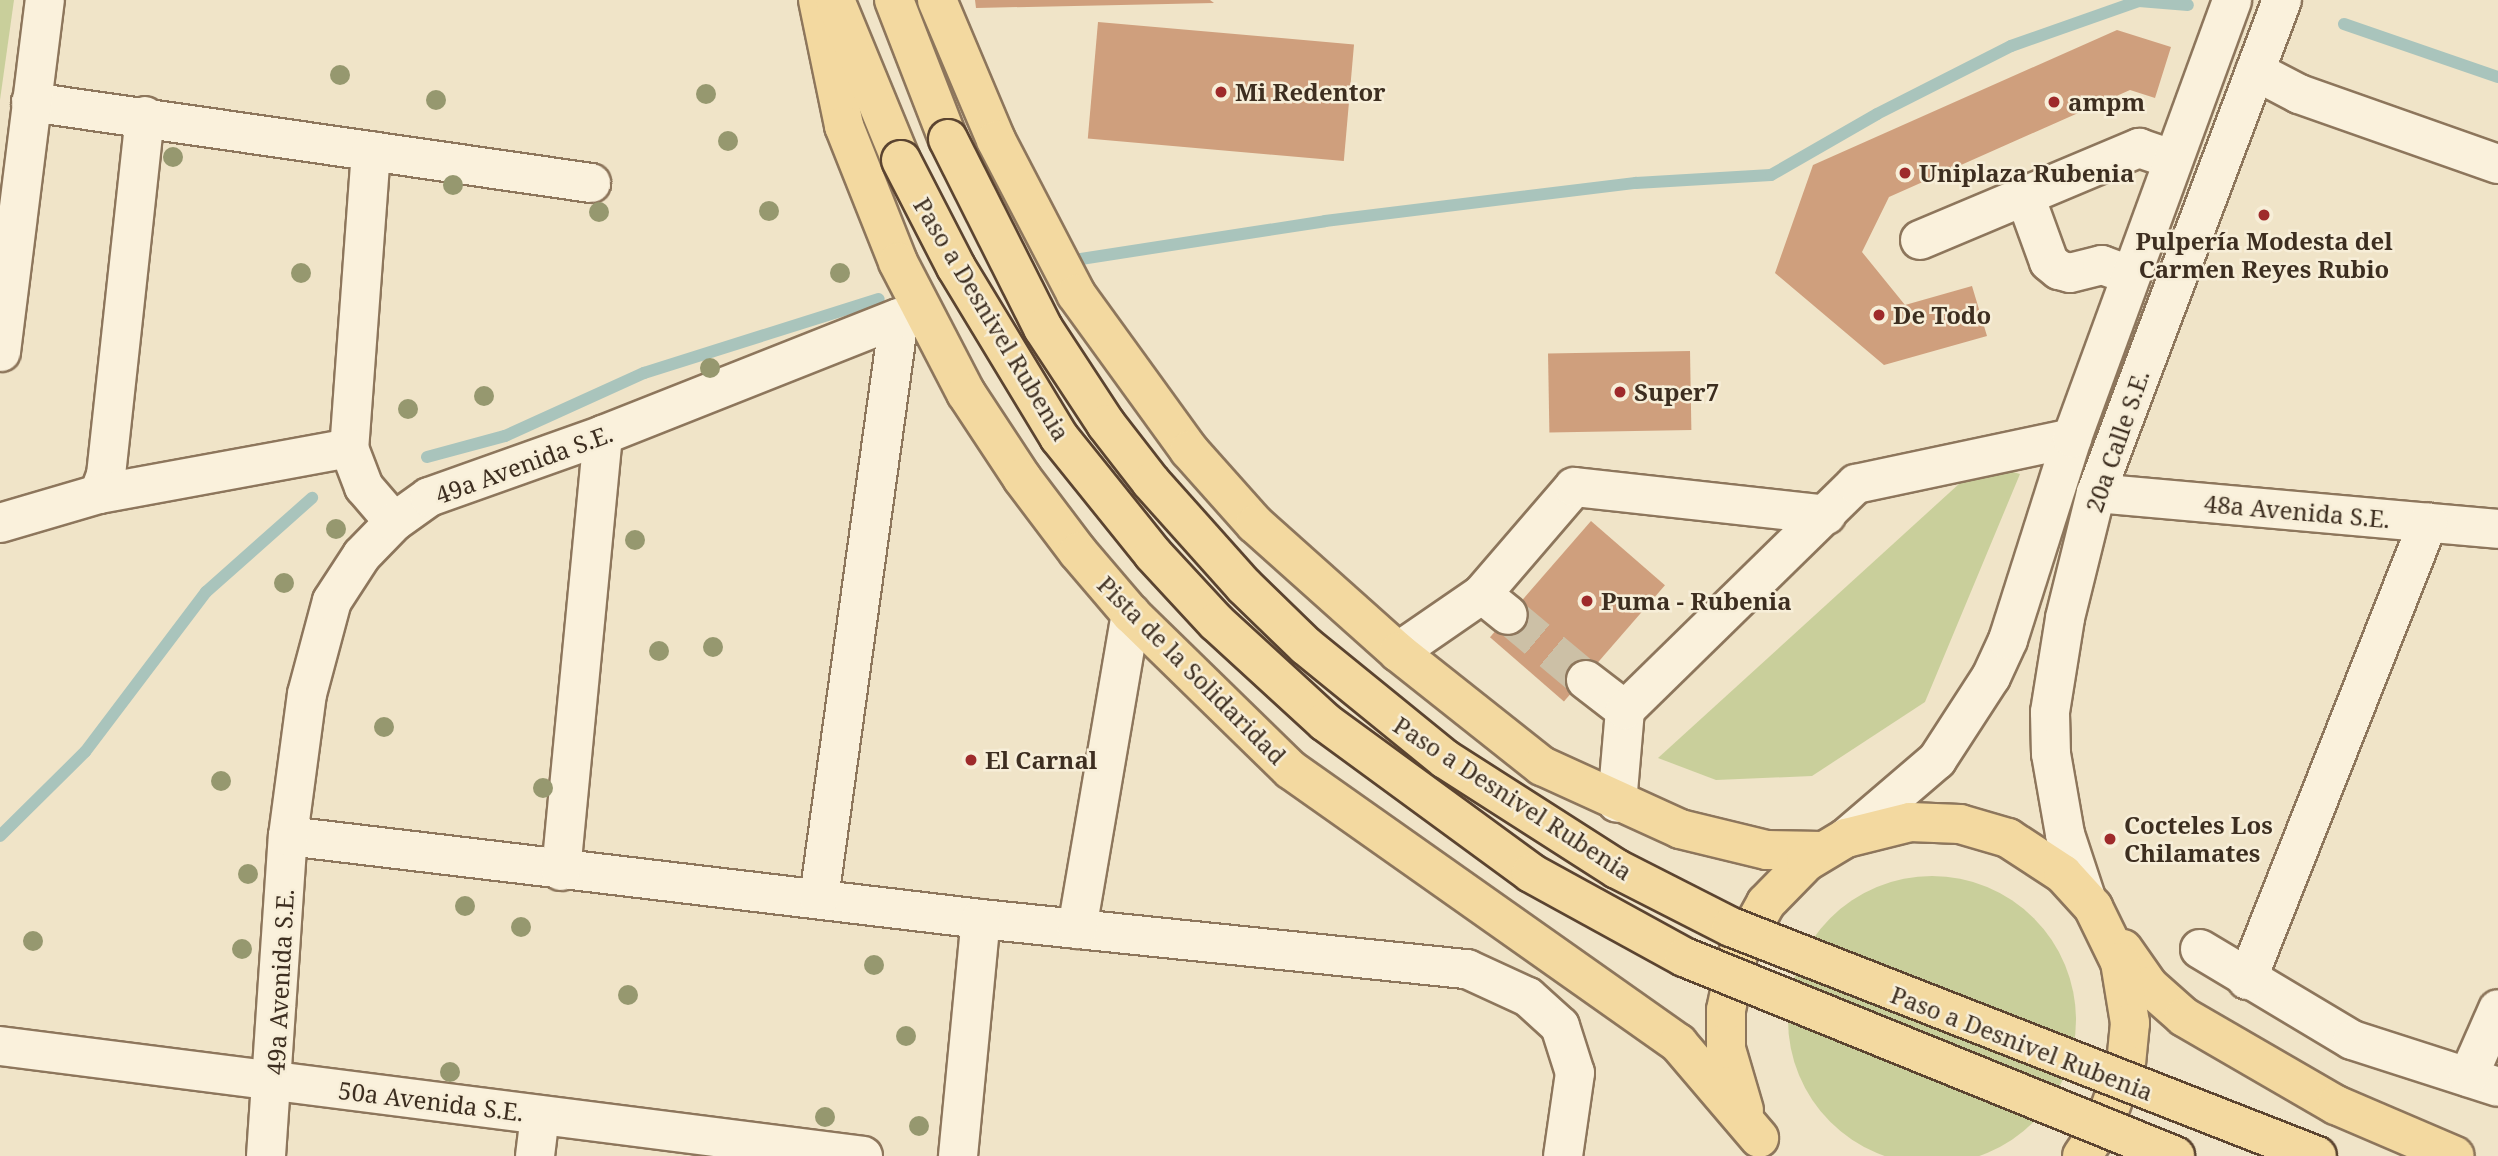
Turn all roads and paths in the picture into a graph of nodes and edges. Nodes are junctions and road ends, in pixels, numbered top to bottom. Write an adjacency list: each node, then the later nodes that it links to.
1 (45, 0): 9 (street)
2 (818, 0): 18 (main road, Pista de la Solidaridad)
3 (835, 0): 57 (main road, Paso a Desnivel Rubenia, bridge)
4 (894, 0): 58 (main road, Paso a Desnivel Rubenia, bridge)
5 (937, 0): 31 (main road)
6 (2232, 0): 12 (street, 20a Calle S.E.)
7 (2282, 0): 8 (street, 20a Calle S.E.)
8 (2255, 71): 13 (street); 23 (street, 20a Calle S.E.)
9 (31, 102): 10 (street); 19 (street)
10 (145, 116): 11 (street); 24 (street)
11 (371, 151): 14 (street); 22 (street)
12 (2171, 159): 15 (street); 17 (street, 20a Calle S.E.)
13 (2498, 164)
14 (591, 183)
15 (2025, 196): 16 (street); 17 (street)
16 (1920, 240)
17 (2130, 275): 21 (street, 20a Calle S.E.)
18 (911, 316): 20 (street, 49a Avenida S.E.); 30 (main road, Pista de la Solidaridad); 38 (street)
19 (1, 352)
20 (603, 435): 26 (street, 49a Avenida S.E.); 37 (street)
21 (2072, 438): 25 (street); 36 (street, 20a Calle S.E.)
22 (349, 448): 24 (street); 26 (street)
23 (2096, 493): 28 (street, 48a Avenida S.E.); 39 (street, 20a Calle S.E.)
24 (99, 494): 27 (street)
25 (1826, 515): 31 (street); 33 (street)
26 (394, 522): 35 (street, 49a Avenida S.E.)
27 (0, 523)
28 (2428, 523): 29 (street, 48a Avenida S.E.); 43 (street)
29 (2498, 529)
30 (1130, 614): 41 (street); 49 (main road, Pista de la Solidaridad)
31 (1398, 652): 34 (main road)
32 (1587, 680): 33 (street)
33 (1625, 710): 34 (street)
34 (1617, 803): 36 (main road)
35 (288, 836): 37 (street); 46 (street, 49a Avenida S.E.)
36 (1834, 845): 39 (main road); 49 (main road)
37 (561, 872): 38 (street)
38 (818, 898): 40 (street)
39 (2090, 902): 56 (main road); 59 (main road)
40 (981, 919): 41 (street); 54 (street)
41 (1077, 929): 55 (street)
42 (2200, 949): 43 (street)
43 (2247, 980): 47 (street)
44 (2498, 1009): 47 (street)
45 (0, 1045): 46 (street, 50a Avenida S.E.)
46 (275, 1081): 48 (street, 50a Avenida S.E.); 51 (street, 49a Avenida S.E.)
47 (2483, 1082)
48 (540, 1115): 50 (street, 50a Avenida S.E.); 52 (street)
49 (1768, 1150)
50 (793, 1152): 53 (street, 50a Avenida S.E.)
51 (266, 1156)
52 (534, 1156)
53 (863, 1156)
54 (958, 1156)
55 (1563, 1156)
56 (2082, 1156)
57 (2175, 1156)
58 (2317, 1156)
59 (2455, 1156)

